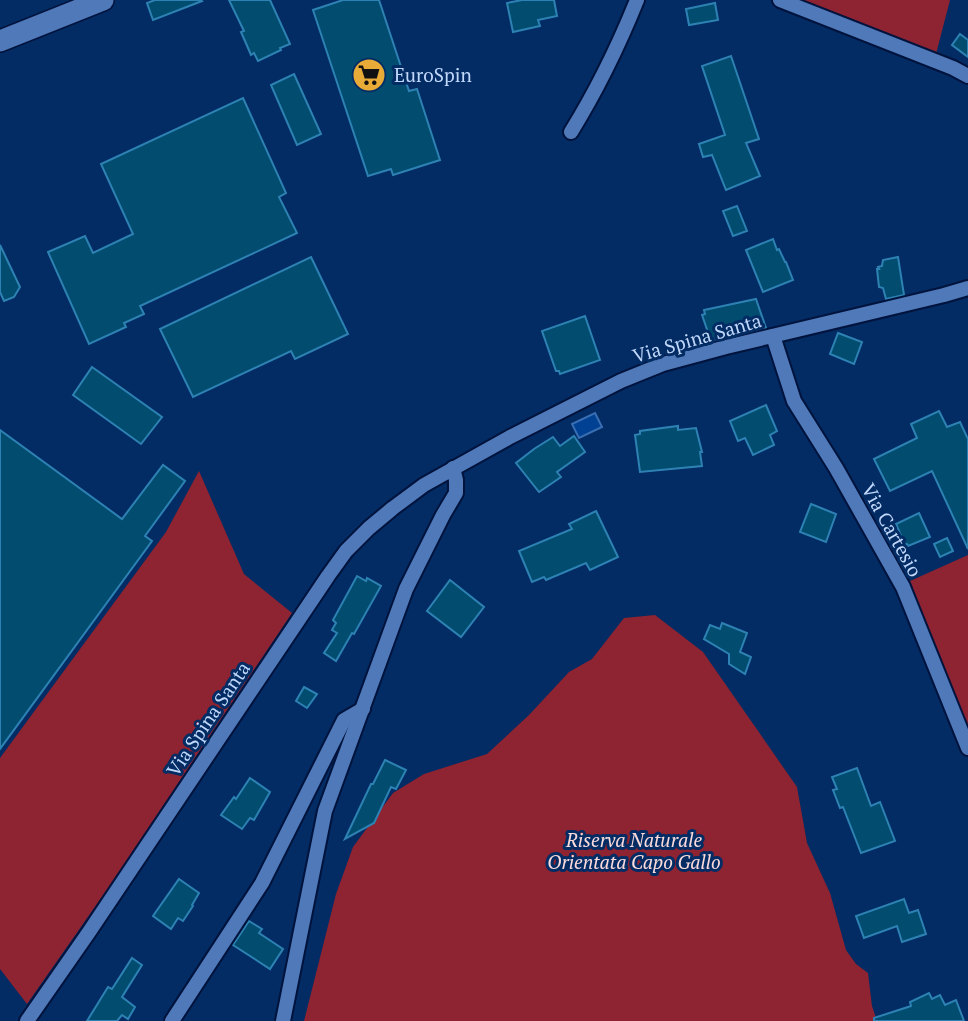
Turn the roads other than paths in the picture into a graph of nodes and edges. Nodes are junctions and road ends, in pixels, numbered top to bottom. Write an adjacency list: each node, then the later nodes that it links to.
1 (103, 0): 4 (main road)
2 (637, 0): 7 (street)
3 (780, 0): 6 (street)
4 (74, 5): 5 (main road)
5 (0, 41)
6 (968, 76)
7 (570, 132)
8 (968, 288): 9 (street, Via Spina Santa)
9 (773, 336): 10 (street, Via Spina Santa); 12 (street, Via Cartesio)
10 (453, 468): 11 (street); 13 (street, Via Spina Santa)
11 (363, 709): 14 (street); 15 (street)
12 (968, 748)
13 (27, 1021)
14 (172, 1021)
15 (283, 1021)

